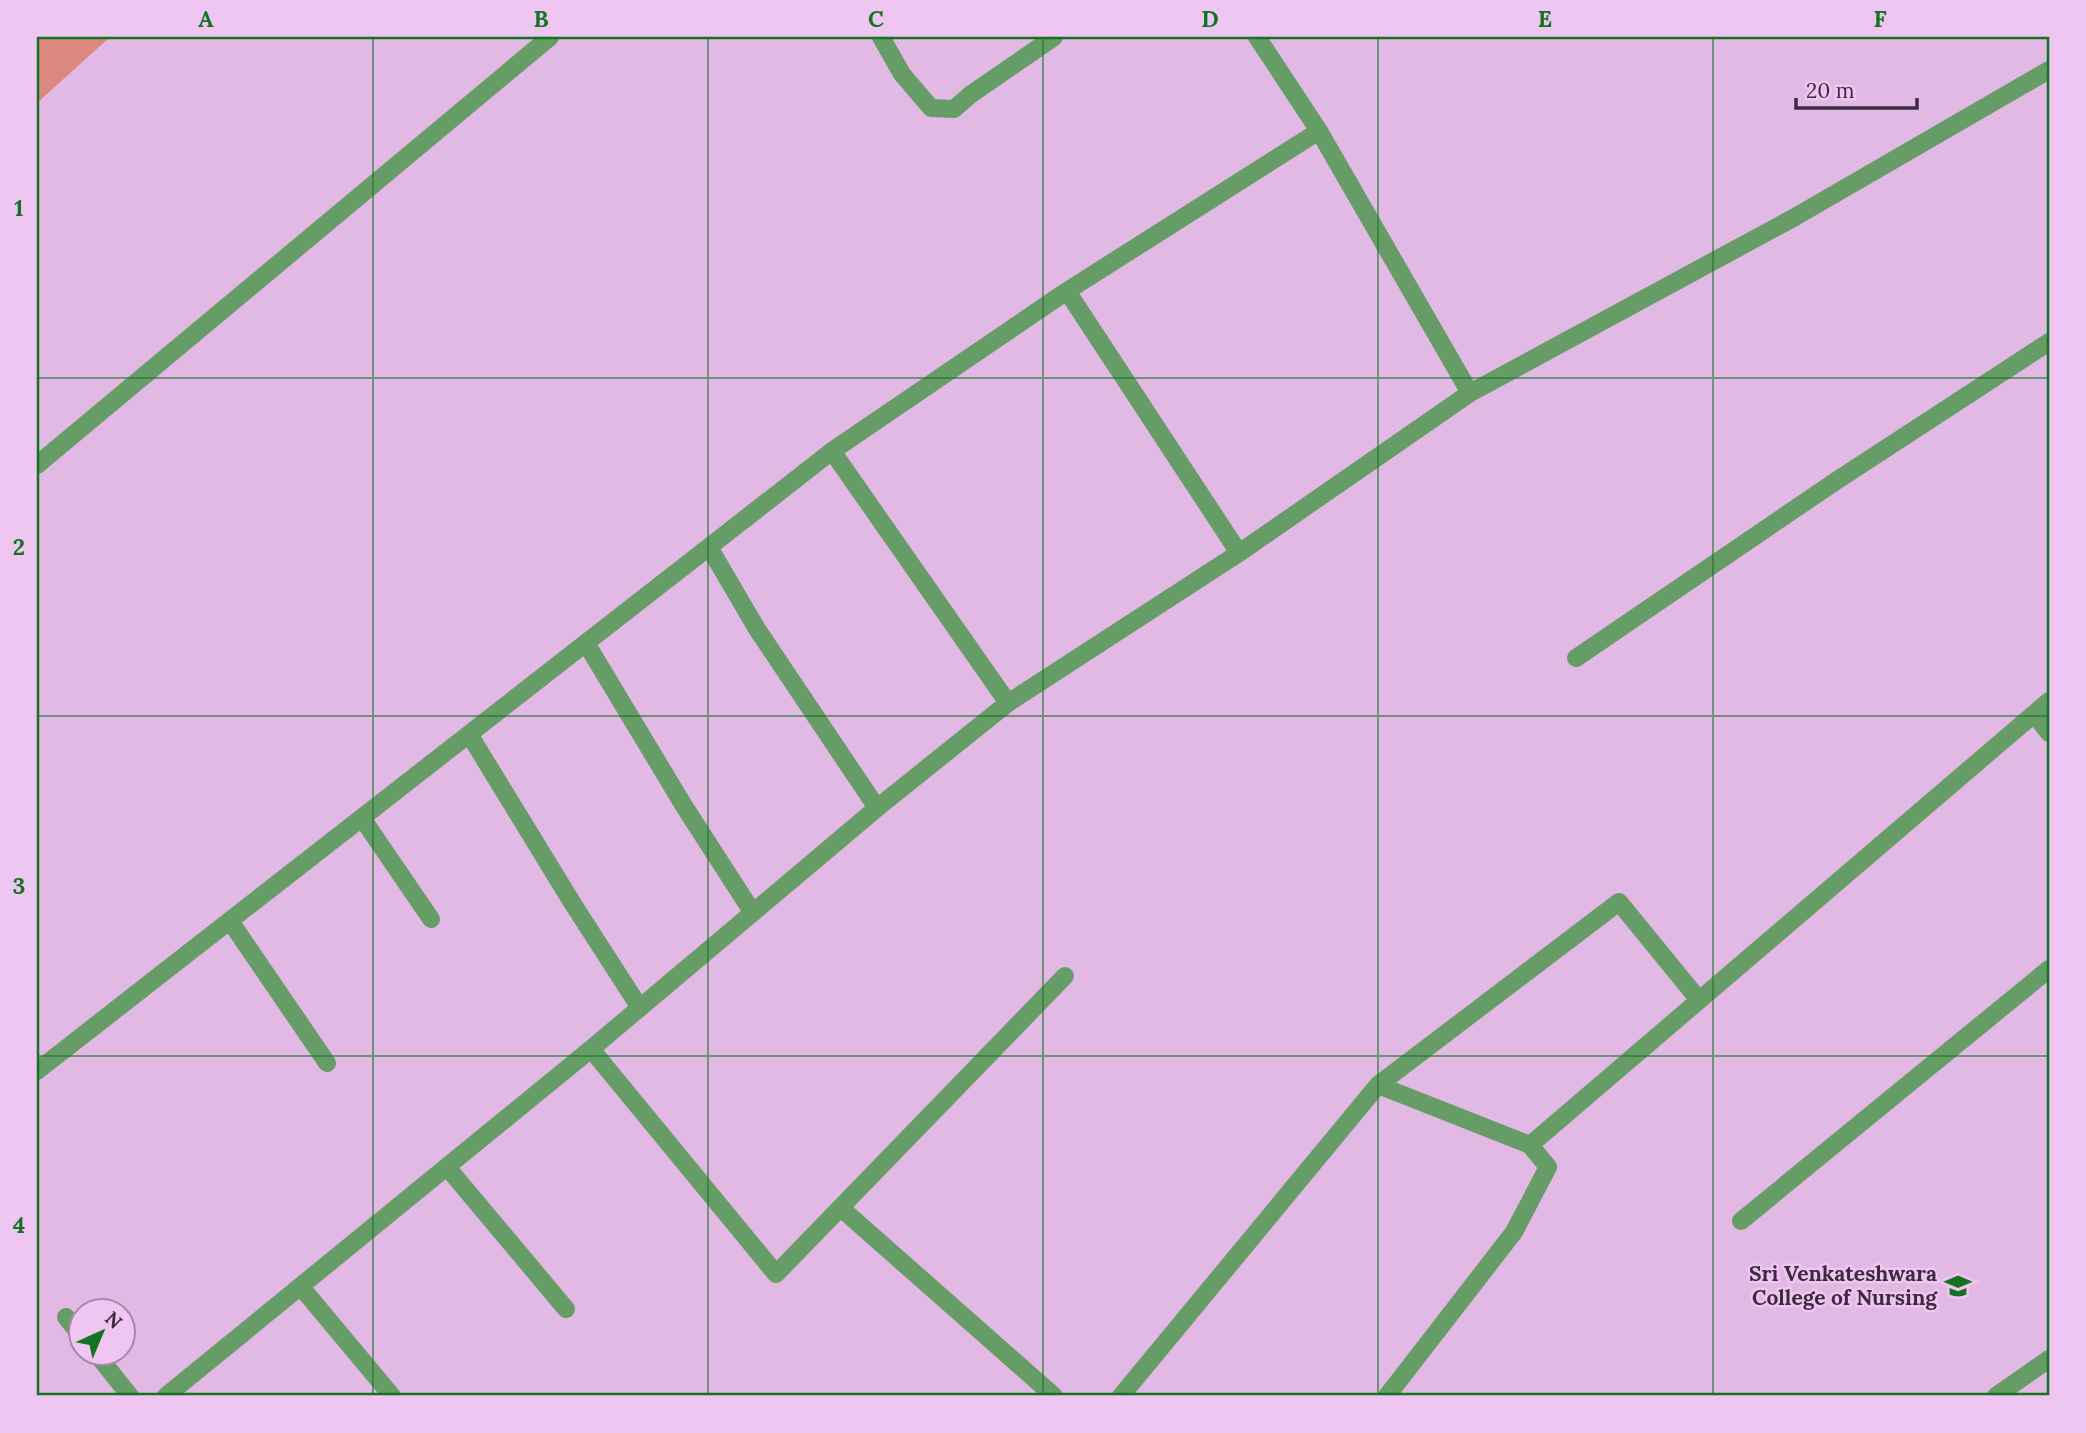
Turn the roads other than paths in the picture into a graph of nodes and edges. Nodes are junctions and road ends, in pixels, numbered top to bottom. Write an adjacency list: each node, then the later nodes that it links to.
1 (550, 37): 11 (street)
2 (881, 37): 3 (street)
3 (1054, 37)
4 (1257, 37): 6 (street)
5 (2049, 70): 9 (street)
6 (1319, 131): 7 (street); 9 (street)
7 (1067, 290): 10 (street); 13 (street)
8 (2049, 342): 15 (street)
9 (1470, 393): 13 (street)
10 (832, 451): 12 (street); 17 (street)
11 (37, 465)
12 (709, 547): 14 (street); 21 (street)
13 (1239, 553): 17 (street)
14 (586, 643): 20 (street); 23 (street)
15 (1576, 658)
16 (2049, 701): 18 (street)
17 (1008, 703): 21 (street)
18 (2034, 714): 19 (street); 28 (street)
19 (2049, 733)
20 (469, 734): 22 (street); 29 (street)
21 (877, 808): 23 (street)
22 (362, 818): 24 (street); 25 (street)
23 (753, 913): 29 (street)
24 (432, 919)
25 (230, 921): 31 (street); 32 (street)
26 (2049, 969): 37 (street)
27 (1065, 976): 36 (street)
28 (1699, 1000): 33 (street); 34 (street)
29 (640, 1008): 30 (street)
30 (591, 1049): 35 (street); 36 (street)
31 (327, 1063)
32 (37, 1072)
33 (1378, 1085): 34 (street); 46 (street)
34 (1530, 1144): 47 (street)
35 (447, 1167): 38 (street); 39 (street)
36 (842, 1209): 45 (street)
37 (1741, 1221)
38 (302, 1287): 43 (street); 44 (street)
39 (566, 1308)
40 (2049, 1359): 48 (street)
41 (106, 1366): 42 (street)
42 (130, 1396)
43 (166, 1396)
44 (392, 1396)
45 (1054, 1396)
46 (1121, 1396)
47 (1387, 1396)
48 (1996, 1396)

